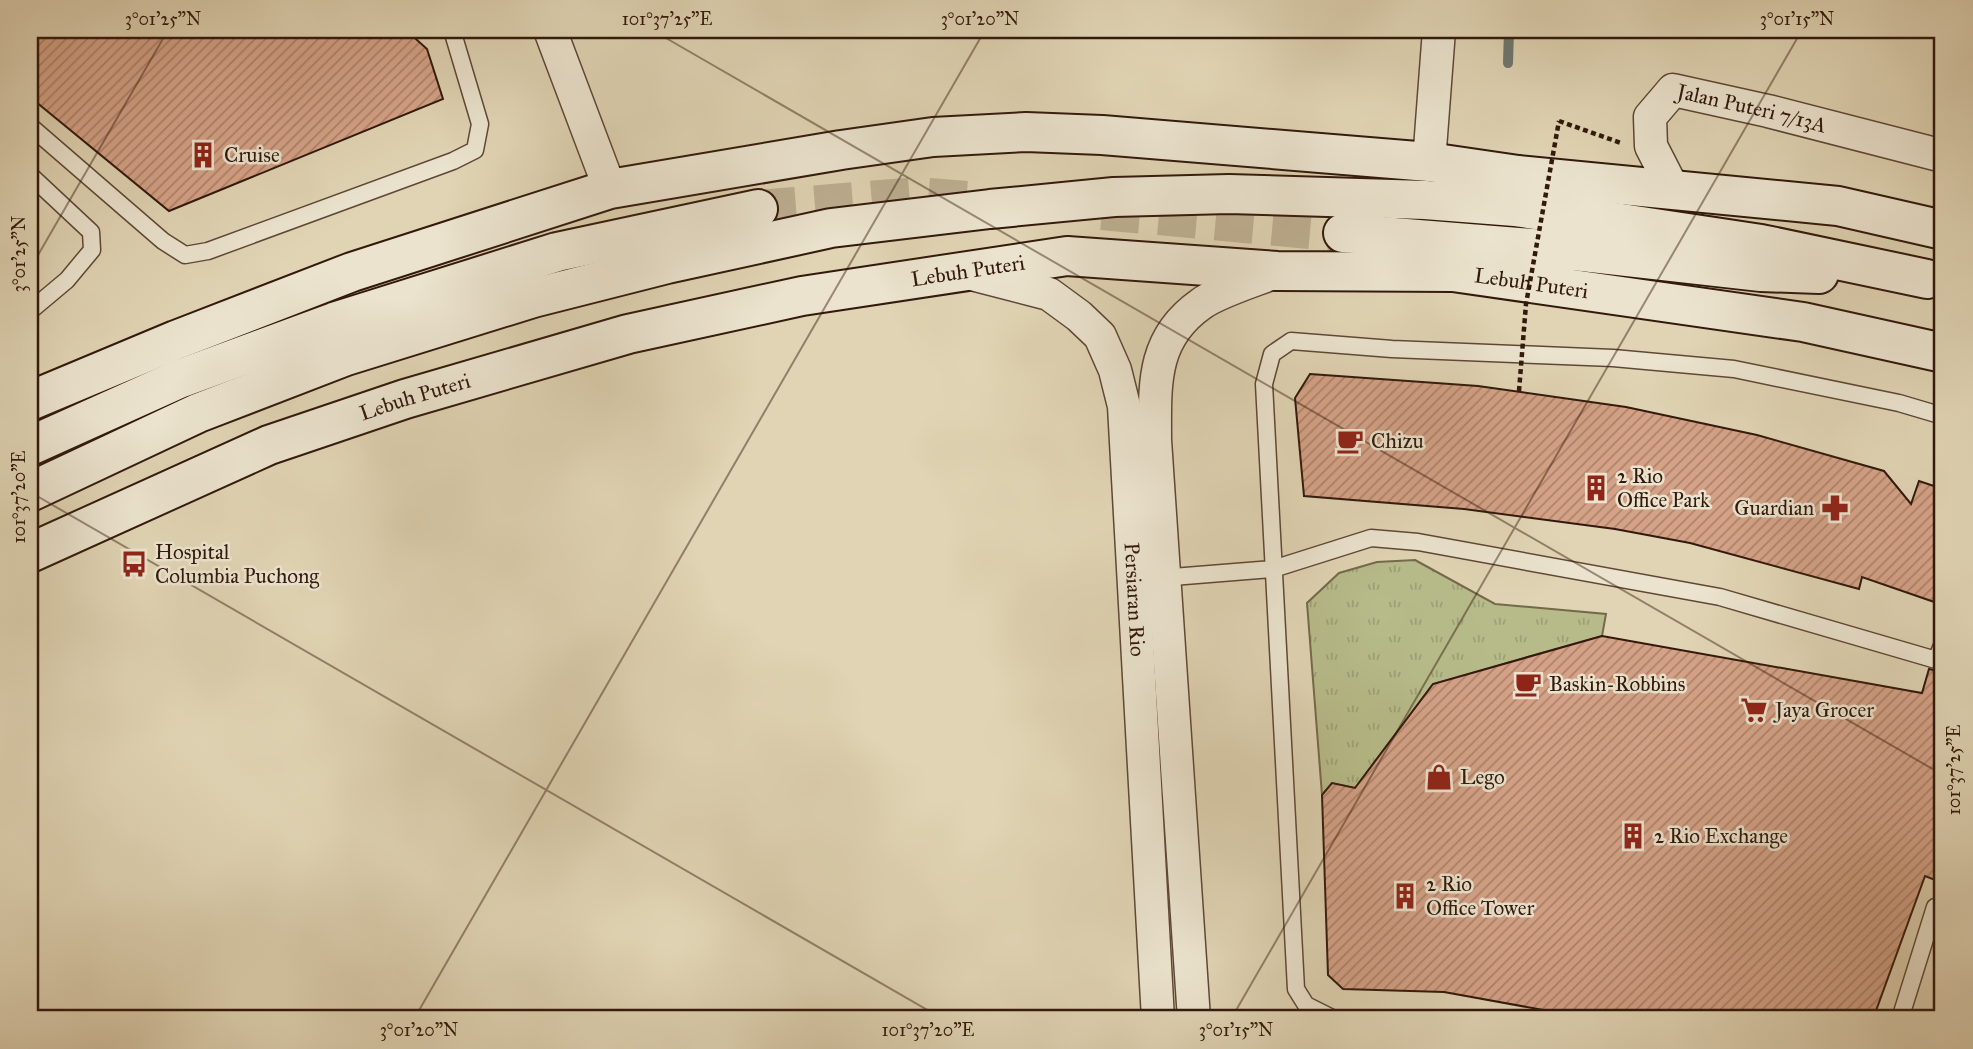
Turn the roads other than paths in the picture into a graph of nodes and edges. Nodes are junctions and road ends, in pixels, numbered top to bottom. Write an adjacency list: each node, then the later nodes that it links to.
1 (452, 30): 4 (lane)
2 (550, 30): 8 (street)
3 (1439, 30): 6 (street)
4 (30, 126)
5 (1943, 156): 9 (street, Jalan Puteri 7/13A)
6 (1429, 162): 8 (main road); 9 (main road)
7 (30, 175): 16 (lane)
8 (610, 189): 18 (main road)
9 (1674, 191): 11 (main road)
10 (758, 209): 20 (main road)
11 (1943, 230)
12 (1343, 233): 15 (main road, Lebuh Puteri)
13 (1277, 271): 14 (main road, Lebuh Puteri); 17 (main road, Lebuh Puteri); 24 (street, Persiaran Rio)
14 (967, 273): 22 (main road, Lebuh Puteri); 25 (street, Persiaran Rio)
15 (1938, 276): 21 (main road)
16 (30, 311)
17 (1943, 353)
18 (30, 401)
19 (1943, 416): 23 (lane)
20 (30, 446)
21 (30, 492)
22 (30, 552)
23 (1273, 569): 24 (lane); 27 (lane); 31 (lane)
24 (1165, 578): 25 (lane); 30 (street, Persiaran Rio)
25 (1133, 580): 29 (street, Persiaran Rio)
26 (1943, 643): 27 (lane)
27 (1940, 661)
28 (1935, 907): 32 (lane)
29 (1158, 1019)
30 (1194, 1019)
31 (1334, 1019)
32 (1900, 1019)

